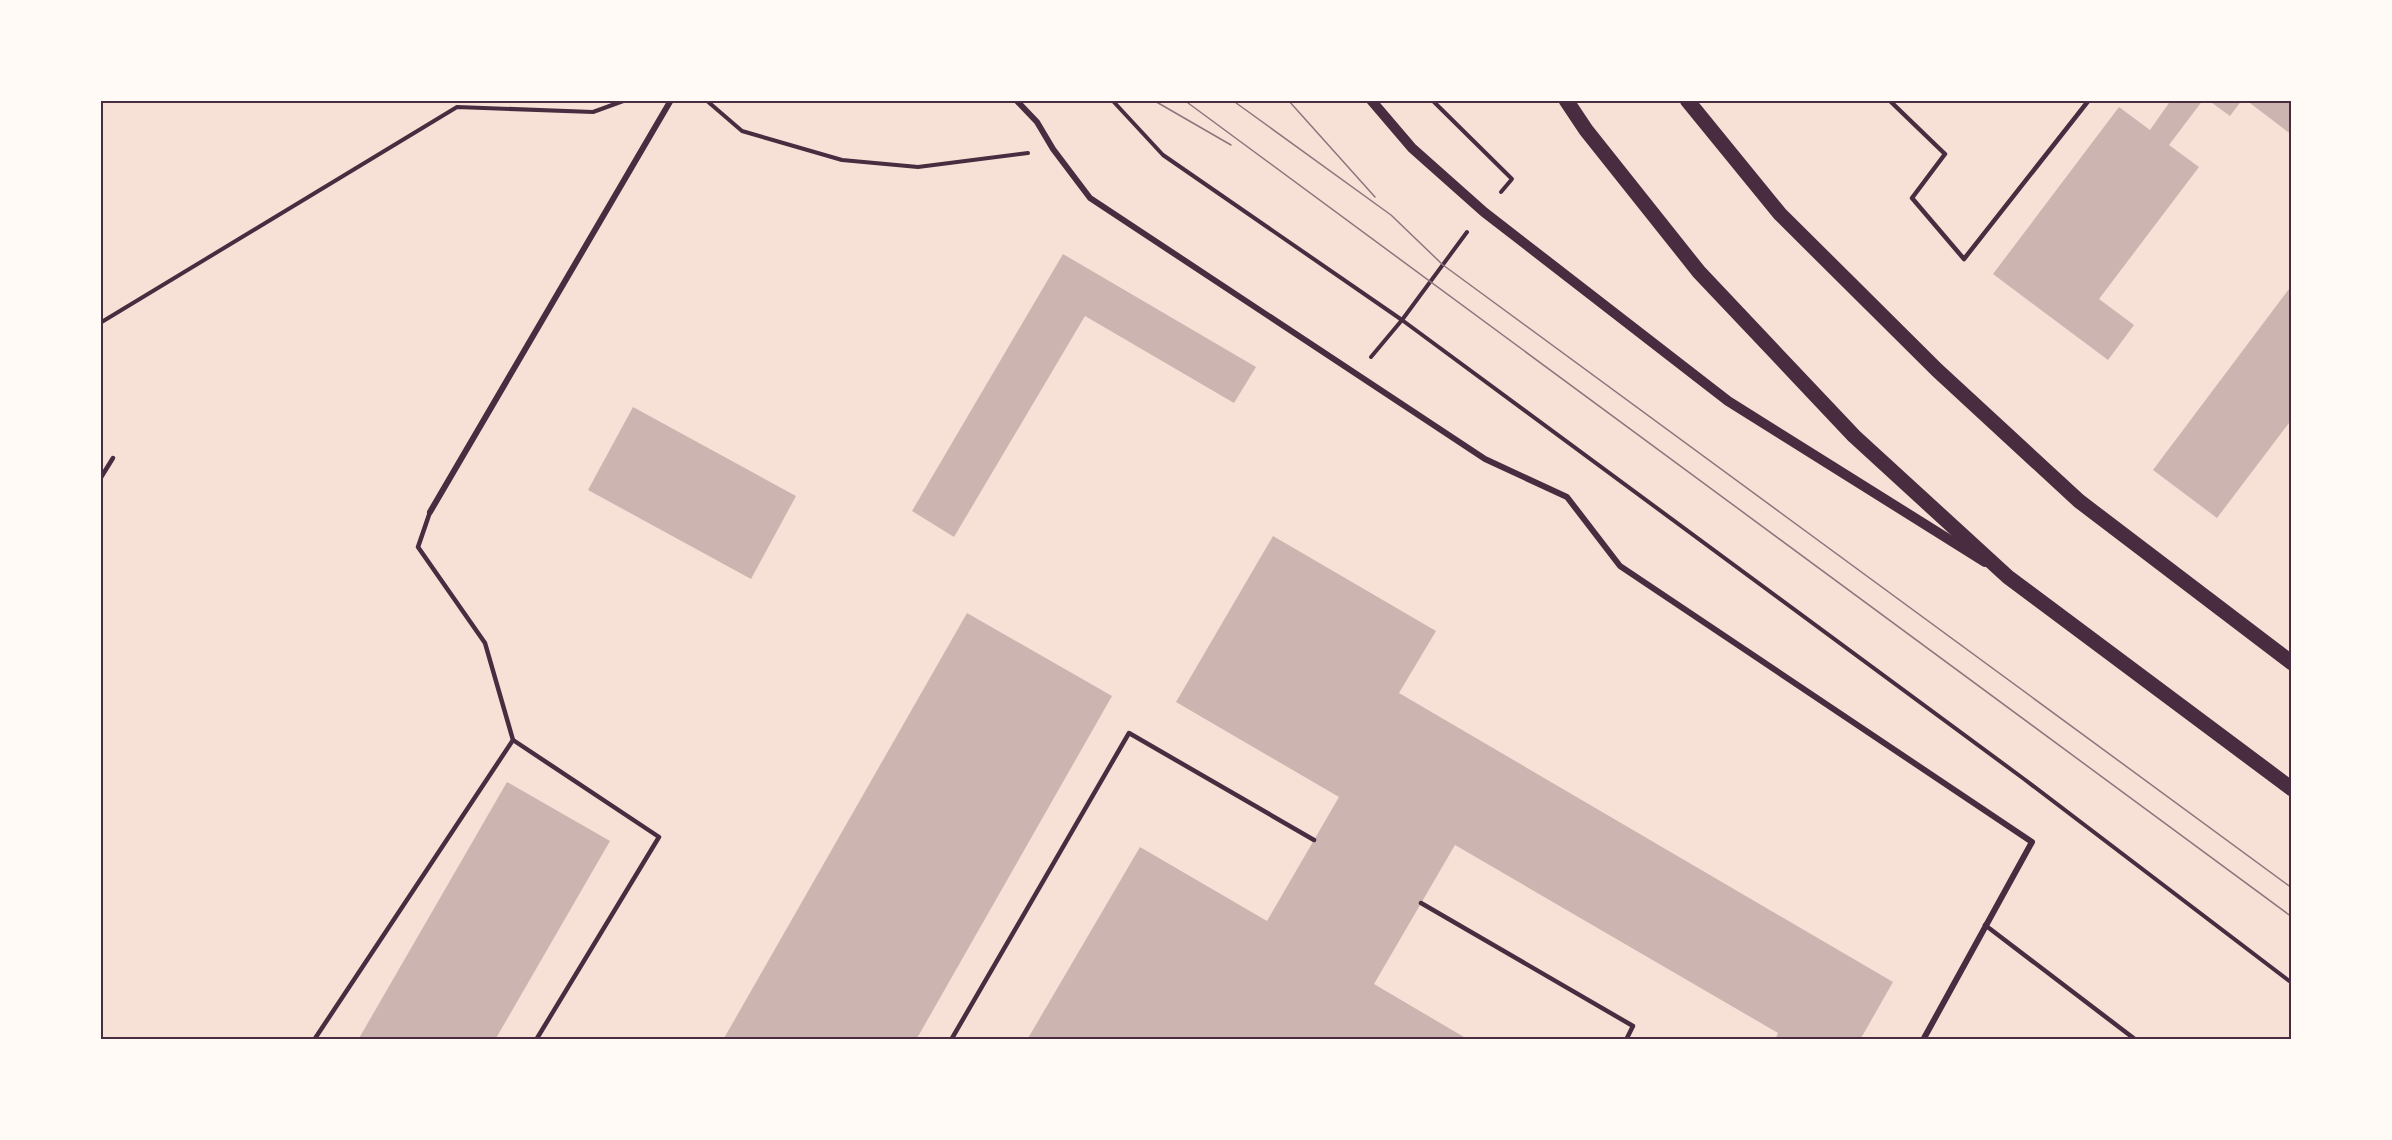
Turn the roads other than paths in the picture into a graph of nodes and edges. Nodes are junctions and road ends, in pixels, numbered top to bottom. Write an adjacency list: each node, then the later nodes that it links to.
1 (671, 100): 10 (street)
2 (1016, 100): 17 (street)
3 (1371, 100): 11 (street)
4 (1566, 100): 11 (main road)
5 (1687, 100): 12 (main road)
6 (1889, 100): 7 (lane)
7 (2089, 100)
8 (113, 458): 9 (lane)
9 (100, 479)
10 (430, 513): 13 (lane)
11 (2008, 577): 14 (main road)
12 (2292, 663)
13 (513, 740): 18 (lane); 19 (lane)
14 (2292, 789)
15 (1314, 840): 20 (lane)
16 (1421, 903): 21 (lane)
17 (1985, 925): 22 (street); 23 (lane)
18 (314, 1040)
19 (536, 1040)
20 (951, 1040)
21 (1626, 1040)
22 (1923, 1040)
23 (2136, 1040)

